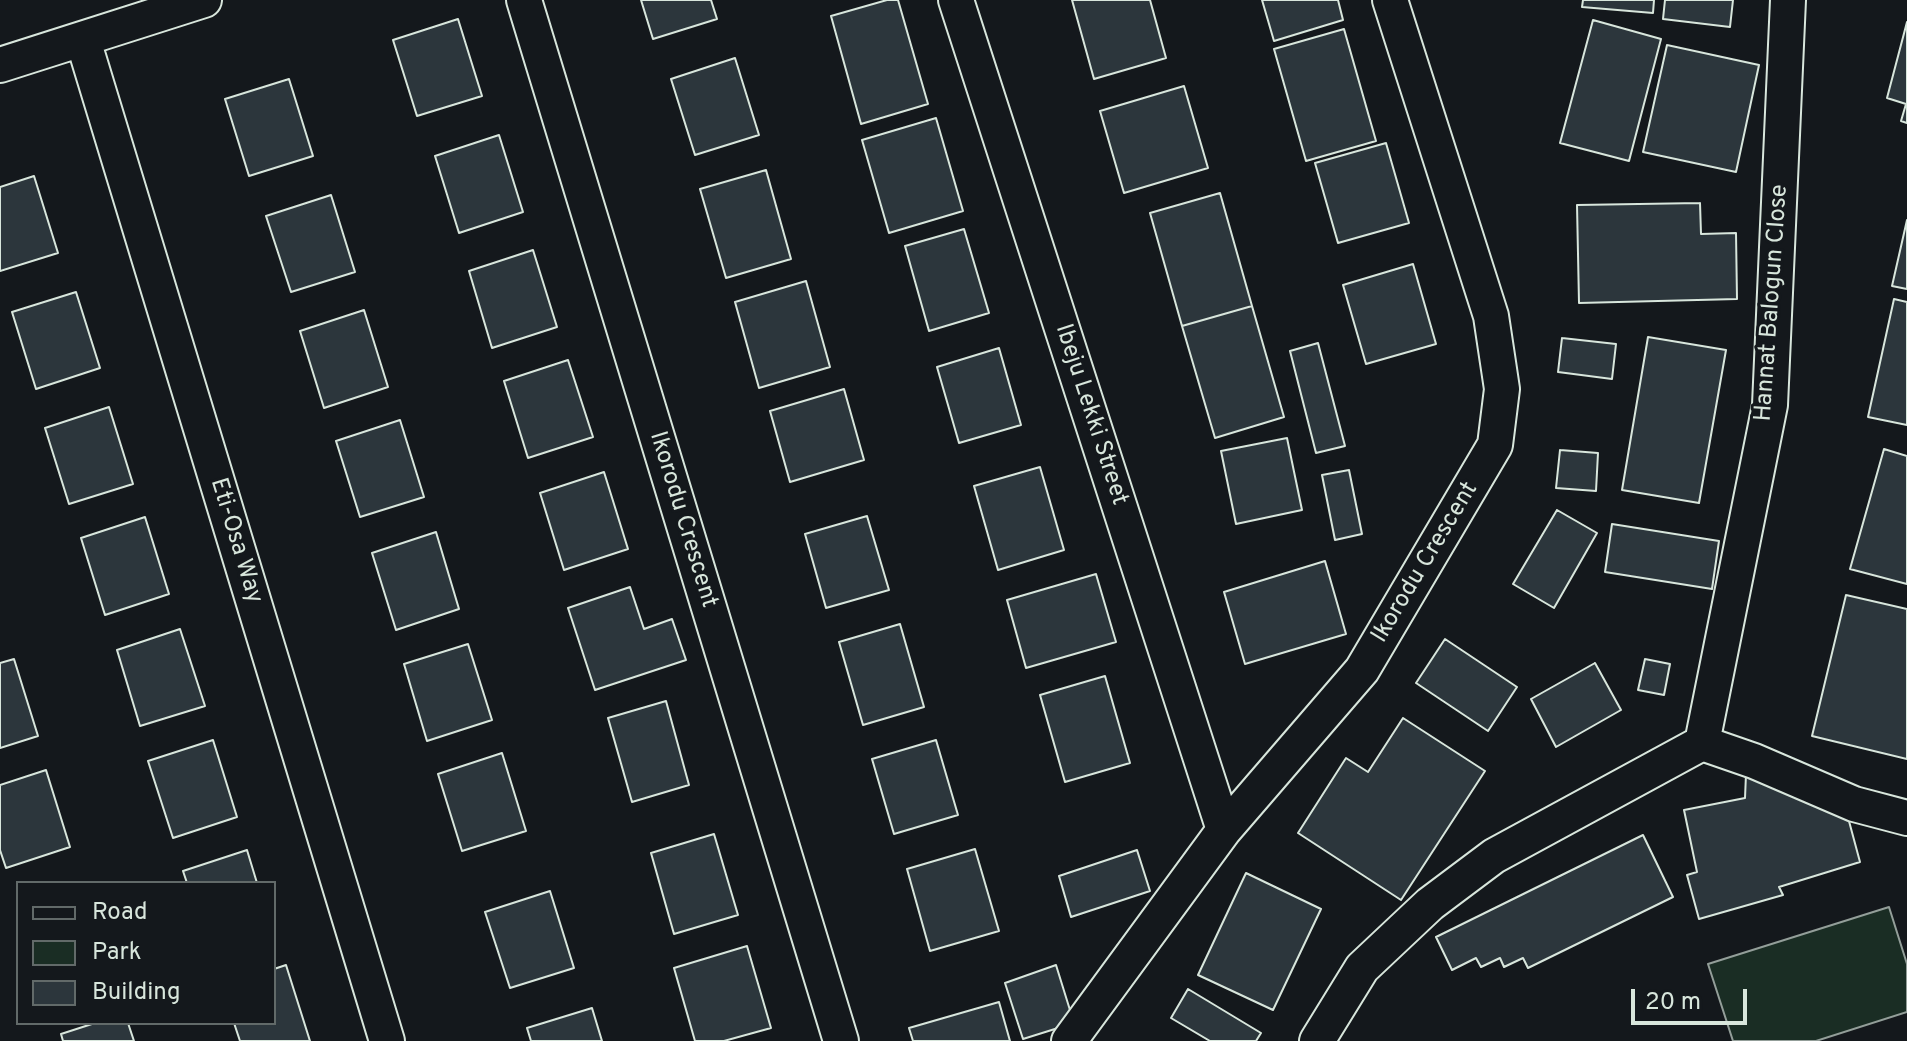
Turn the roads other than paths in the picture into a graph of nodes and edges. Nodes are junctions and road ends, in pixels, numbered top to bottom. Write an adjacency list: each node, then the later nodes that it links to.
1 (204, 0): 6 (street)
2 (524, 0): 12 (street, Ikorodu Crescent)
3 (956, 0): 10 (street, Ibeju Lekki Street)
4 (1390, 0): 10 (street, Ikorodu Crescent)
5 (1788, 0): 8 (street, Hannat Balogun Close)
6 (83, 40): 7 (street); 11 (street, Eti-Osa Way)
7 (0, 65)
8 (1702, 743): 9 (street); 14 (street)
9 (1907, 818)
10 (1224, 830): 13 (street, Ikorodu Crescent)
11 (387, 1041)
12 (841, 1041)
13 (1069, 1041)
14 (1317, 1041)

